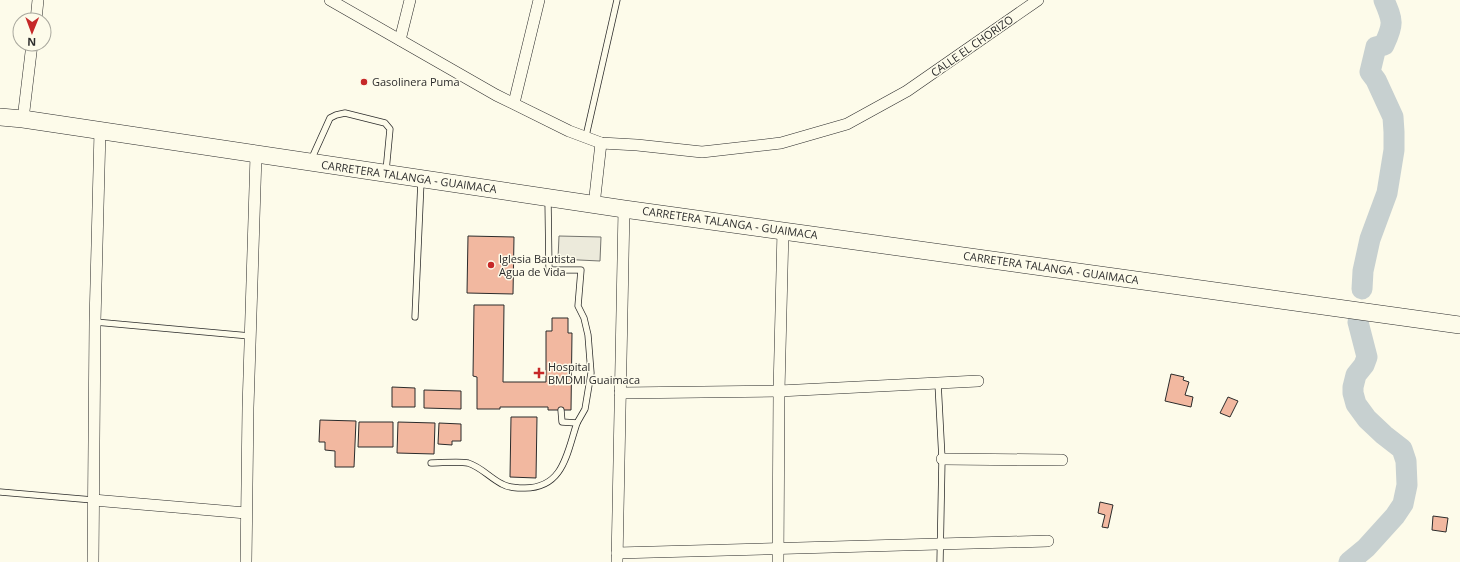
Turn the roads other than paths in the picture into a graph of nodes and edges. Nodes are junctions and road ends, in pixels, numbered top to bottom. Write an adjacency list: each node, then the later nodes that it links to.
1 (38, 0): 7 (street)
2 (330, 0): 8 (street)
3 (410, 0): 8 (street)
4 (539, 0): 10 (street)
5 (616, 0): 14 (lane)
6 (1038, 0): 15 (street, CALLE EL CHORIZO)
7 (37, 12)
8 (400, 40): 10 (street)
9 (31, 52): 12 (street)
10 (514, 103): 14 (street)
11 (0, 117): 12 (main road, CARRETERA TALANGA - GUAIMACA)
12 (23, 119): 13 (main road, CARRETERA TALANGA - GUAIMACA)
13 (100, 131): 16 (main road, CARRETERA TALANGA - GUAIMACA); 25 (street)
14 (586, 136): 15 (street)
15 (601, 143): 21 (street)
16 (256, 155): 17 (main road, CARRETERA TALANGA - GUAIMACA); 27 (street)
17 (310, 162): 18 (main road, CARRETERA TALANGA - GUAIMACA); 18 (lane)
18 (386, 174): 19 (main road, CARRETERA TALANGA - GUAIMACA)
19 (421, 179): 20 (main road, CARRETERA TALANGA - GUAIMACA); 24 (lane)
20 (548, 198): 21 (main road, CARRETERA TALANGA - GUAIMACA); 33 (lane)
21 (594, 205): 22 (main road, CARRETERA TALANGA - GUAIMACA)
22 (624, 209): 23 (main road, CARRETERA TALANGA - GUAIMACA); 31 (street)
23 (783, 230): 26 (main road, CARRETERA TALANGA - GUAIMACA); 30 (street)
24 (415, 317)
25 (95, 322): 27 (lane); 38 (street)
26 (1460, 325)
27 (250, 336): 39 (street)
28 (978, 381): 29 (street)
29 (938, 383): 30 (street); 34 (lane)
30 (779, 391): 31 (street); 42 (street)
31 (620, 393): 43 (street)
32 (561, 410): 33 (lane)
33 (577, 423): 36 (lane)
34 (942, 459): 35 (street); 41 (lane)
35 (1062, 460)
36 (431, 463)
37 (0, 492): 38 (lane)
38 (93, 500): 39 (street); 44 (street)
39 (246, 513): 45 (street)
40 (1048, 541): 41 (street)
41 (940, 543): 42 (street); 47 (lane)
42 (778, 548): 43 (street); 46 (street)
43 (617, 557)
44 (93, 562)
45 (246, 562)
46 (778, 562)
47 (940, 562)

